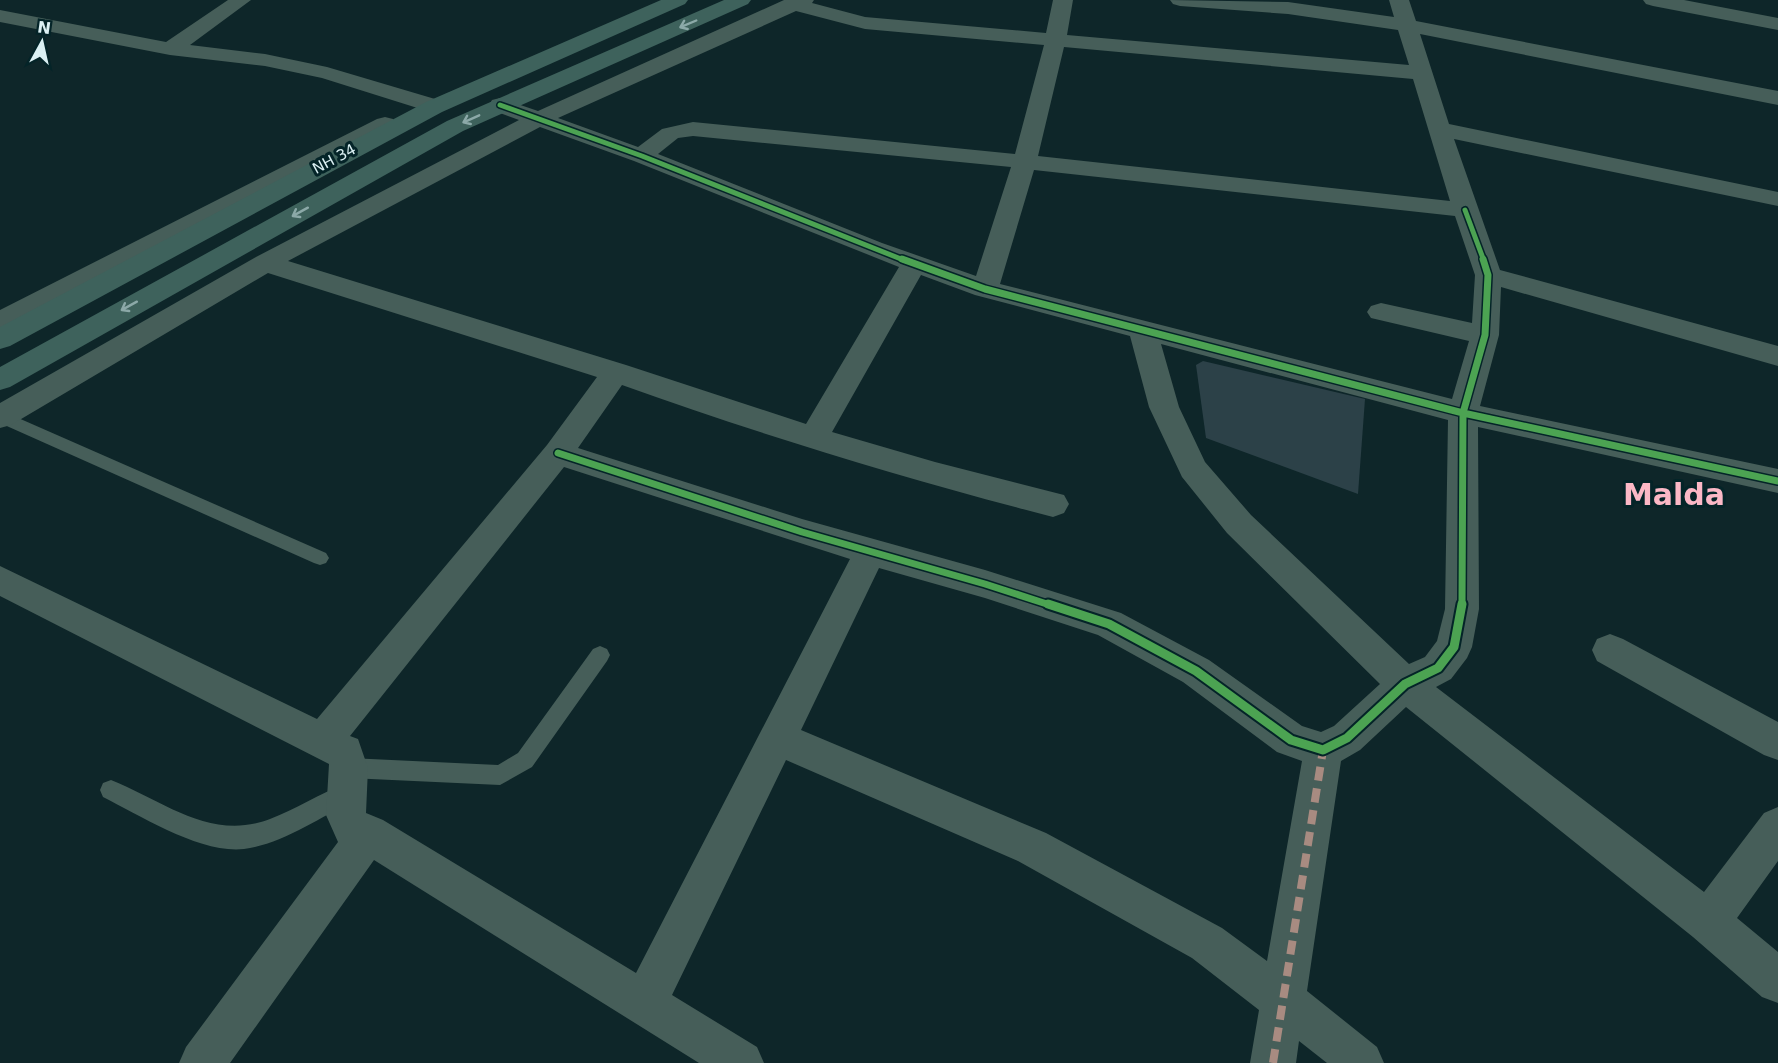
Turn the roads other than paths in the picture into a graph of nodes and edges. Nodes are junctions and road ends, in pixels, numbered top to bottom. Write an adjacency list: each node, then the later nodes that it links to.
1 (241, 0): 14 (street)
2 (669, 0): 17 (street)
3 (678, 0): 30 (main road, NH 34)
4 (741, 0): 18 (main road, one-way to 18)
5 (1063, 0): 13 (street)
6 (1180, 0): 12 (street)
7 (1399, 0): 12 (street)
8 (1653, 0): 11 (street)
9 (797, 2): 13 (street); 19 (street)
10 (0, 16): 14 (street)
11 (1778, 24)
12 (1407, 25): 15 (street); 16 (street)
13 (1056, 41): 15 (street); 22 (street)
14 (170, 49): 17 (street)
15 (1423, 73): 20 (street)
16 (1778, 98)
17 (427, 104): 30 (street)
18 (500, 105): 19 (street); 35 (main road, one-way to 35)
19 (538, 119): 21 (street); 25 (street)
20 (1440, 129): 23 (street); 24 (street)
21 (642, 156): 22 (street); 26 (street)
22 (1025, 162): 24 (street); 28 (street)
23 (1778, 199)
24 (1465, 210): 27 (street)
25 (265, 262): 34 (street); 37 (street)
26 (914, 264): 28 (street); 38 (street)
27 (1488, 275): 32 (street); 33 (street)
28 (985, 289): 31 (street)
29 (1381, 312): 32 (street)
30 (1, 325)
31 (1143, 332): 36 (street); 47 (street)
32 (1485, 335): 36 (street)
33 (1778, 356)
34 (616, 372): 38 (street); 39 (street)
35 (0, 380)
36 (1463, 413): 40 (street); 47 (street)
37 (0, 417): 43 (lane)
38 (813, 438): 41 (street)
39 (558, 453): 42 (street); 51 (street)
40 (1778, 481)
41 (1053, 504)
42 (870, 552): 48 (street); 50 (street)
43 (320, 558)
44 (0, 580): 51 (street)
45 (1610, 651): 49 (street)
46 (600, 655): 51 (lane)
47 (1405, 684): 50 (street); 55 (street)
48 (777, 738): 57 (street); 58 (street)
49 (1778, 742)
50 (1323, 750): 57 (street)
51 (339, 767): 52 (lane); 54 (street)
52 (111, 790)
53 (1778, 827): 55 (street)
54 (369, 834): 58 (street); 59 (street)
55 (1708, 922): 56 (street)
56 (1778, 981)
57 (1283, 1000): 61 (street); 62 (street)
58 (644, 1005): 60 (street)
59 (202, 1063)
60 (741, 1063)
61 (1273, 1063)
62 (1361, 1063)

